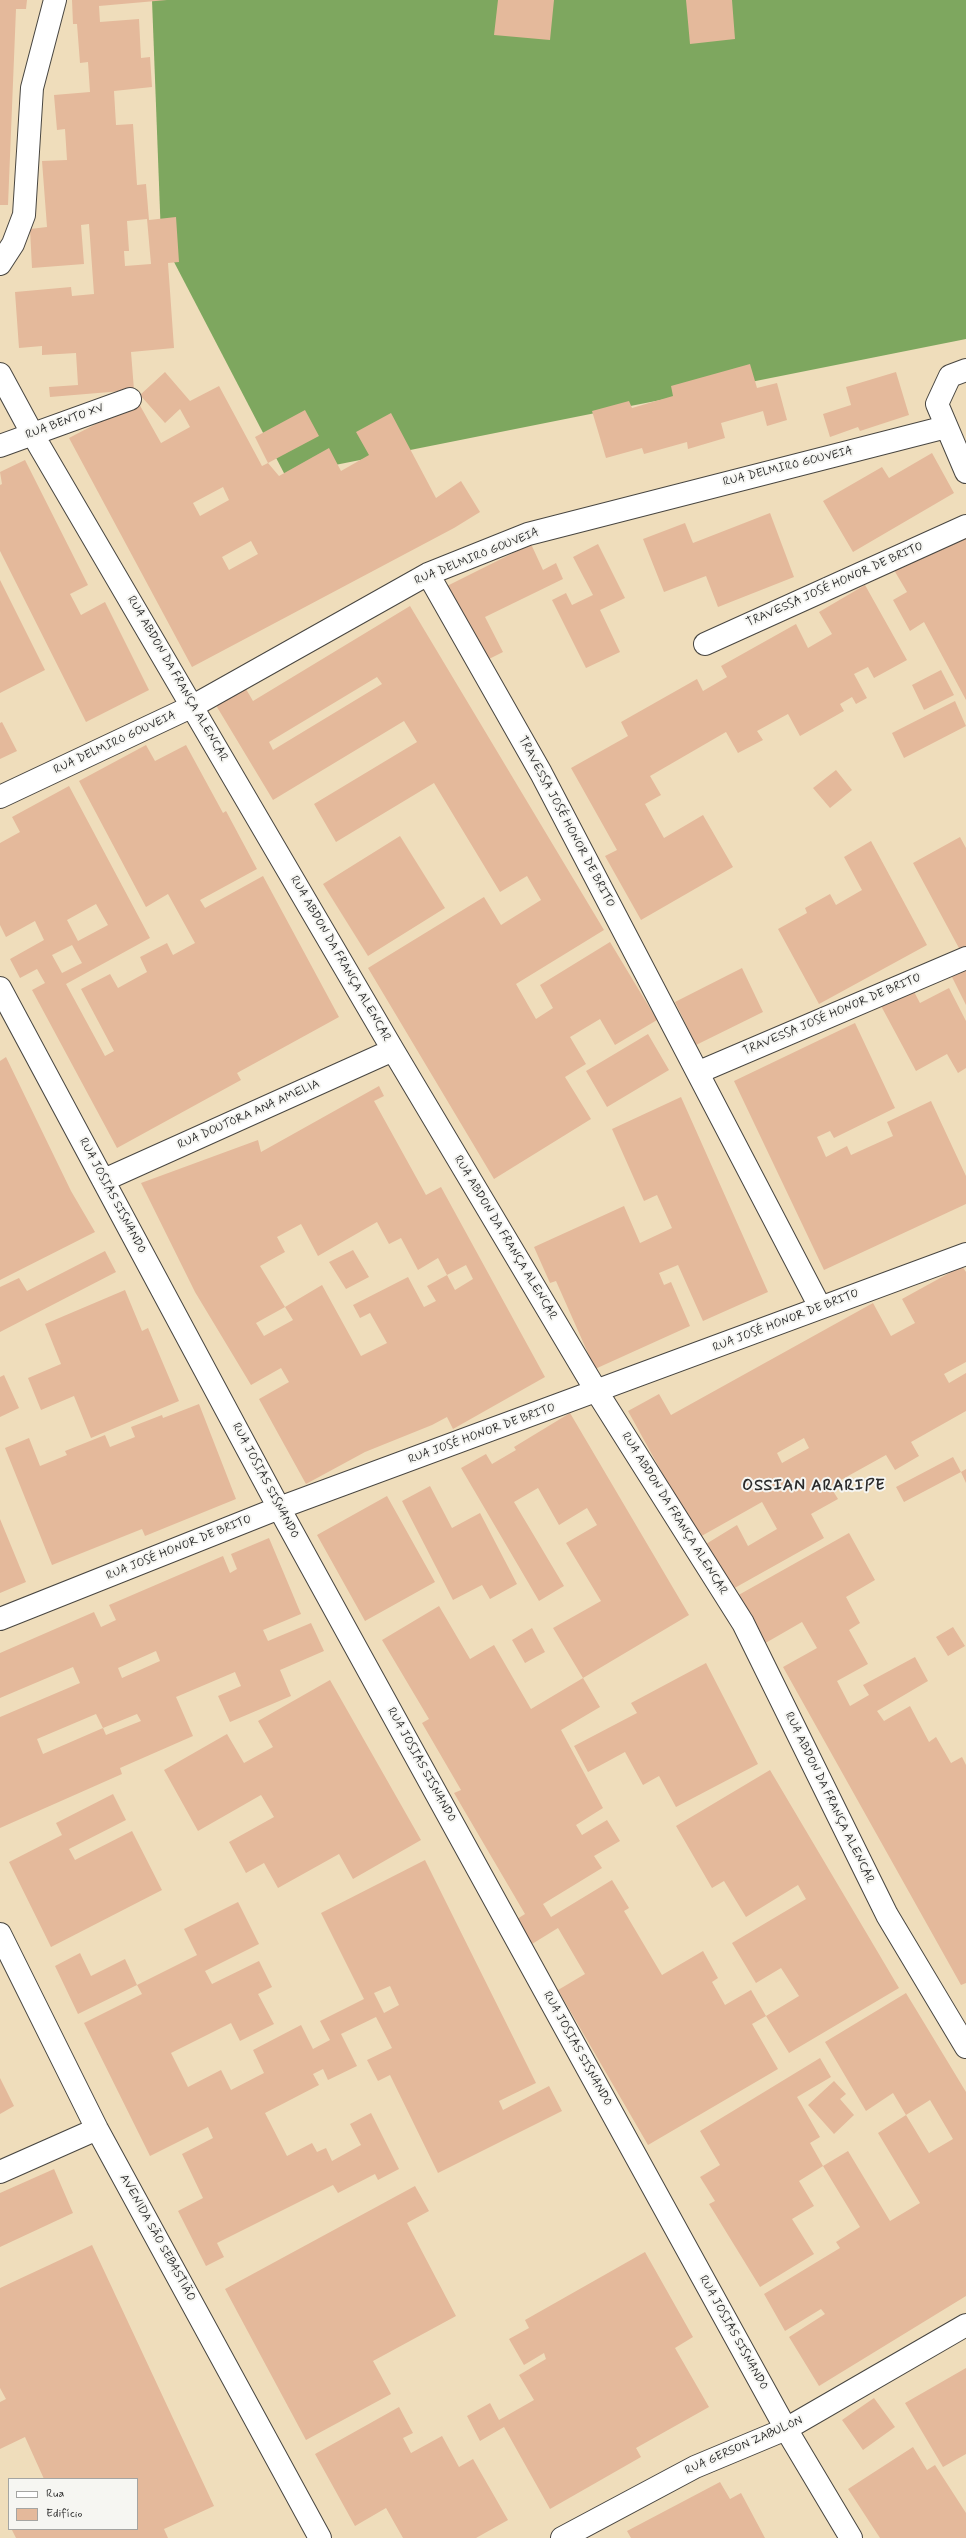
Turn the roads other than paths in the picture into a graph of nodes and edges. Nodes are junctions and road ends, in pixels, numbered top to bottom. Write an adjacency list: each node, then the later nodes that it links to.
1 (55, 0): 2 (street)
2 (0, 264)
3 (966, 370): 6 (street)
4 (0, 374): 7 (street, RUA ABDON DA FRANÇA ALENCAR)
5 (130, 399): 7 (street, RUA BENTO XV)
6 (946, 427): 9 (street); 11 (street, RUA DELMIRO GOUVEIA)
7 (33, 434): 8 (street, RUA BENTO XV); 13 (street, RUA ABDON DA FRANÇA ALENCAR)
8 (0, 446)
9 (966, 472)
10 (966, 526): 12 (street, TRAVESSA JOSÉ HONOR DE BRITO)
11 (428, 574): 13 (street, RUA DELMIRO GOUVEIA); 18 (street, TRAVESSA JOSÉ HONOR DE BRITO)
12 (705, 644)
13 (193, 706): 14 (street, RUA DELMIRO GOUVEIA); 17 (street, RUA ABDON DA FRANÇA ALENCAR)
14 (0, 797)
15 (966, 958): 18 (street, TRAVESSA JOSÉ HONOR DE BRITO)
16 (0, 988): 19 (street, RUA JOSIAS SISNANDO)
17 (393, 1050): 19 (street, RUA DOUTORA ANA AMELIA); 22 (street, RUA ABDON DA FRANÇA ALENCAR)
18 (699, 1072): 21 (street, TRAVESSA JOSÉ HONOR DE BRITO)
19 (104, 1180): 23 (street, RUA JOSIAS SISNANDO)
20 (966, 1254): 21 (street, RUA JOSÉ HONOR DE BRITO)
21 (820, 1307): 22 (street, RUA JOSÉ HONOR DE BRITO)
22 (597, 1392): 23 (street, RUA JOSÉ HONOR DE BRITO); 26 (street, RUA ABDON DA FRANÇA ALENCAR)
23 (279, 1508): 24 (street, RUA JOSÉ HONOR DE BRITO); 30 (street, RUA JOSIAS SISNANDO)
24 (0, 1619)
25 (0, 1934): 27 (street, AVENIDA SÃO SEBASTIÃO)
26 (966, 2047)
27 (97, 2129): 28 (street); 31 (street, AVENIDA SÃO SEBASTIÃO)
28 (0, 2172)
29 (966, 2325): 30 (street, RUA GERSON ZABULON)
30 (786, 2429): 32 (street, RUA GERSON ZABULON); 33 (street, RUA JOSIAS SISNANDO)
31 (320, 2538)
32 (562, 2538)
33 (851, 2538)

